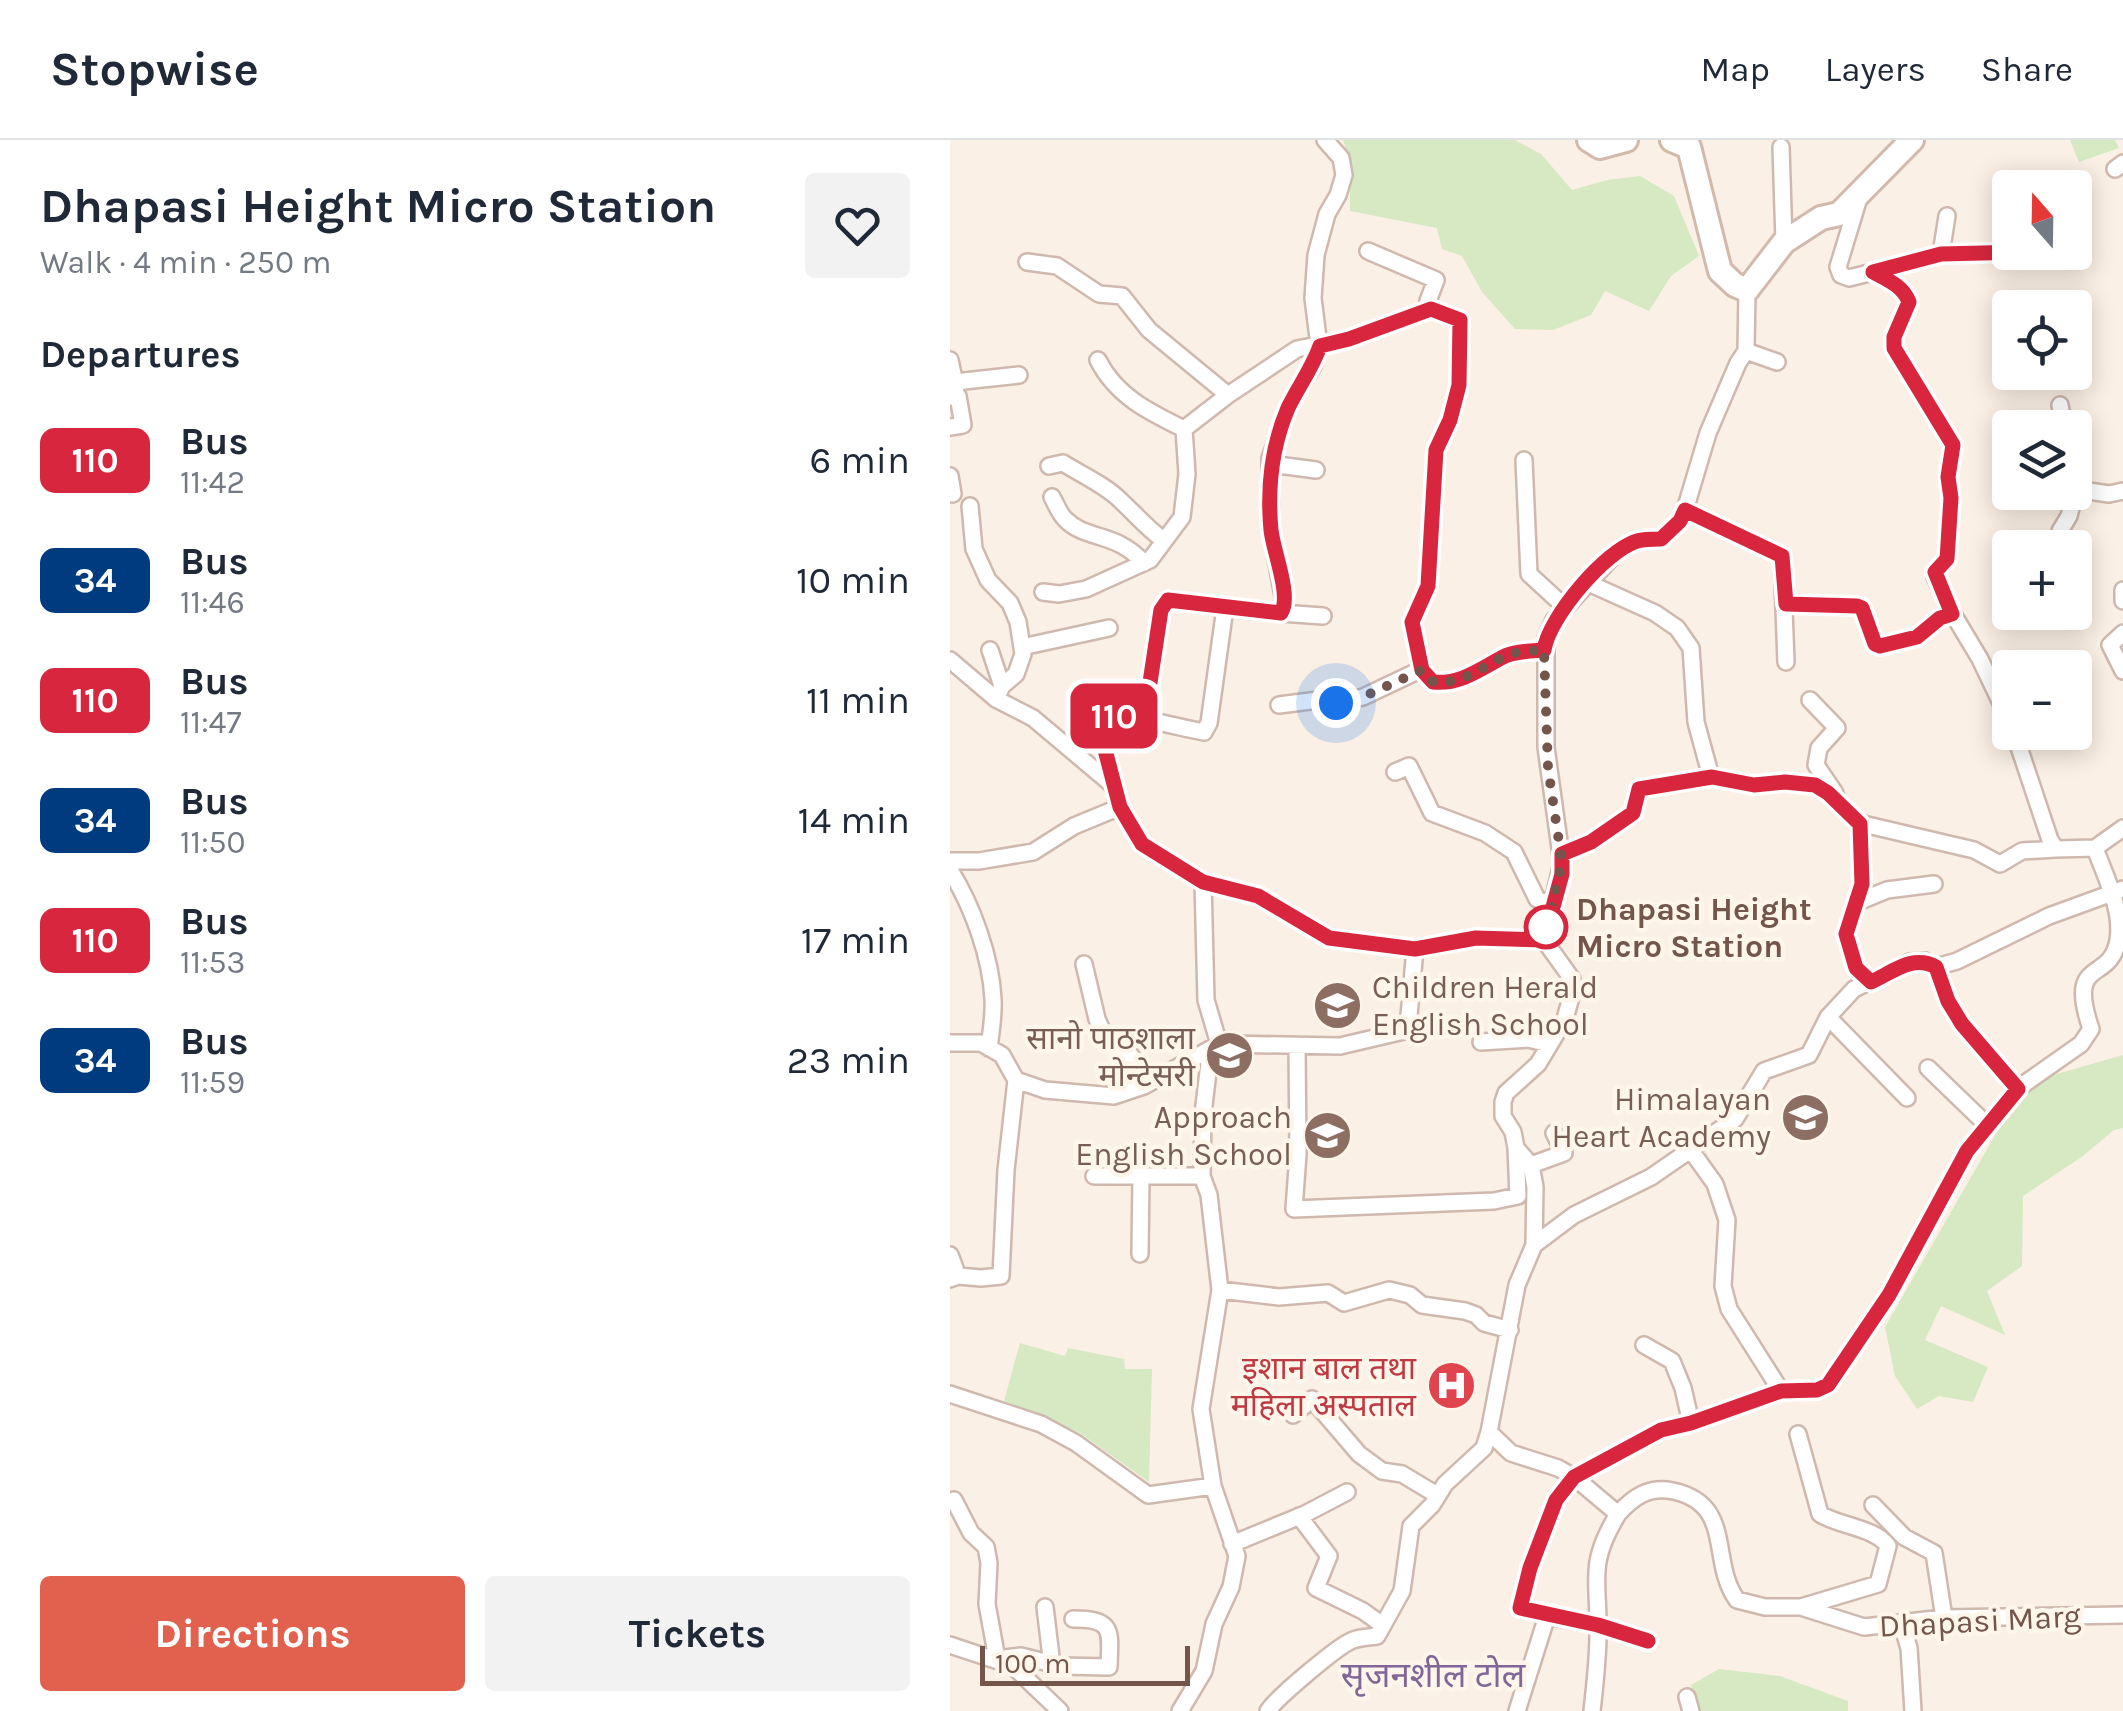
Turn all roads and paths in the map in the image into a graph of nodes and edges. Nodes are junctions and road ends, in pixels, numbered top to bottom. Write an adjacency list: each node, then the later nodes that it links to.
1 (1325, 140): 17 (street)
2 (1590, 140): 3 (street)
3 (1626, 140)
4 (1910, 140): 7 (street)
5 (1685, 142): 15 (street)
6 (1781, 148): 9 (street)
7 (1860, 194): 9 (street); 14 (street)
8 (1947, 216): 12 (street)
9 (1784, 242): 15 (street)
10 (1368, 252): 16 (street)
11 (1992, 253): 12 (street)
12 (1941, 254): 14 (street)
13 (1027, 262): 24 (street)
14 (1873, 272): 50 (street)
15 (1748, 290): 18 (street)
16 (1431, 309): 17 (street); 59 (street)
17 (1320, 346): 24 (street); 30 (street)
18 (1746, 351): 21 (street); 39 (street)
19 (950, 360): 23 (street)
20 (1098, 360): 28 (street)
21 (1777, 362)
22 (1020, 375): 23 (street)
23 (954, 392): 27 (street)
24 (1228, 395): 28 (street)
25 (2060, 405): 26 (street)
26 (2061, 410)
27 (950, 427)
28 (1184, 430): 40 (street)
29 (1524, 460): 47 (street)
30 (1270, 464): 32 (street); 49 (street)
31 (1049, 466): 40 (street)
32 (1316, 470)
33 (950, 476): 36 (street)
34 (2123, 491): 35 (street)
35 (2092, 492)
36 (953, 494)
37 (1052, 498): 41 (street)
38 (970, 506): 54 (street)
39 (1685, 510): 42 (street); 46 (street)
40 (1164, 540): 41 (street)
41 (1144, 563): 44 (street)
42 (1586, 582): 47 (street); 68 (street)
43 (2123, 590): 45 (street)
44 (1042, 592)
45 (2123, 601)
46 (1786, 604): 50 (street); 58 (street)
47 (1565, 607): 56 (street)
48 (1226, 608): 49 (street); 65 (street); 65 (street)
49 (1281, 613): 51 (street)
50 (1952, 614): 61 (street)
51 (1323, 616)
52 (1109, 628): 54 (street)
53 (2123, 633): 60 (street)
54 (1022, 647): 62 (street)
55 (990, 650): 62 (street)
56 (1544, 650): 59 (street); 76 (street)
57 (950, 660): 62 (street)
58 (1786, 662)
59 (1422, 670): 64 (street)
60 (2123, 671)
61 (1992, 684)
62 (999, 692): 69 (street)
63 (1810, 700): 71 (street)
64 (1279, 704)
65 (1144, 722): 69 (street)
66 (2020, 750): 74 (street)
67 (1394, 772): 83 (street)
68 (1712, 777): 71 (street); 76 (street)
69 (1115, 787): 70 (street)
70 (1120, 807): 77 (street); 79 (street)
71 (1845, 809): 72 (street)
72 (1860, 824): 74 (street); 82 (street)
73 (2123, 828): 75 (street)
74 (2056, 848): 75 (street)
75 (2095, 848): 81 (street)
76 (1562, 854): 83 (street)
77 (950, 862)
78 (950, 870): 93 (street)
79 (1203, 882): 85 (street); 94 (street)
80 (1934, 884): 82 (street)
81 (2118, 892): 87 (street); 99 (street)
82 (1858, 902): 88 (street)
83 (1551, 904): 84 (street)
84 (1544, 940): 85 (street); 92 (street)
85 (1415, 949): 95 (street)
86 (1084, 964): 98 (street)
87 (1936, 967): 88 (street); 99 (street)
88 (1871, 982): 89 (street)
89 (1828, 1017): 100 (street); 104 (street)
90 (950, 1042): 93 (street)
91 (1482, 1042): 92 (street)
92 (1549, 1044): 103 (street)
93 (989, 1048): 97 (street)
94 (1212, 1048): 95 (street); 98 (street); 107 (street)
95 (1297, 1048): 103 (street)
96 (1928, 1068): 101 (street)
97 (1016, 1080): 98 (street); 112 (street)
98 (1144, 1086)
99 (2018, 1089): 101 (street)
100 (1906, 1098)
101 (1988, 1126): 116 (street)
102 (1554, 1133): 105 (street)
103 (1516, 1148): 105 (street)
104 (1690, 1149): 109 (street); 116 (street)
105 (1531, 1165): 109 (street)
106 (1094, 1176): 108 (street)
107 (1202, 1176): 108 (street); 113 (street)
108 (1141, 1177): 110 (street)
109 (1534, 1245): 114 (street)
110 (1140, 1254)
111 (950, 1256): 112 (street)
112 (954, 1277)
113 (1220, 1290): 114 (street); 123 (street)
114 (1510, 1330): 120 (street)
115 (1644, 1345): 119 (street)
116 (1781, 1391): 119 (street)
117 (950, 1394): 123 (street)
118 (1293, 1415): 125 (street)
119 (1691, 1423): 122 (street)
120 (1490, 1432): 122 (street); 125 (street)
121 (1798, 1434): 132 (street)
122 (1574, 1477): 128 (street); 134 (street)
123 (1214, 1486): 130 (street)
124 (1347, 1492): 129 (street)
125 (1437, 1495): 137 (street)
126 (954, 1500): 142 (street)
127 (1874, 1505): 135 (street)
128 (1618, 1514): 132 (street, Dhapasi Marg); 138 (street)
129 (1299, 1516): 130 (street); 137 (street)
130 (1232, 1544): 145 (street)
131 (1045, 1606): 143 (street)
132 (1802, 1608): 139 (street, Dhapasi Marg)
133 (2123, 1615): 135 (street, Dhapasi Marg)
134 (1547, 1616): 138 (street); 147 (street)
135 (1944, 1618): 139 (street, Dhapasi Marg)
136 (1073, 1619): 143 (street)
137 (1382, 1624): 146 (street)
138 (1598, 1625): 140 (street); 148 (street)
139 (1902, 1625): 149 (street)
140 (1648, 1641)
141 (950, 1646): 142 (street)
142 (997, 1659): 143 (street); 144 (street)
143 (1052, 1664)
144 (1060, 1711)
145 (1180, 1711)
146 (1268, 1711)
147 (1517, 1711)
148 (1592, 1711)
149 (1913, 1711)

